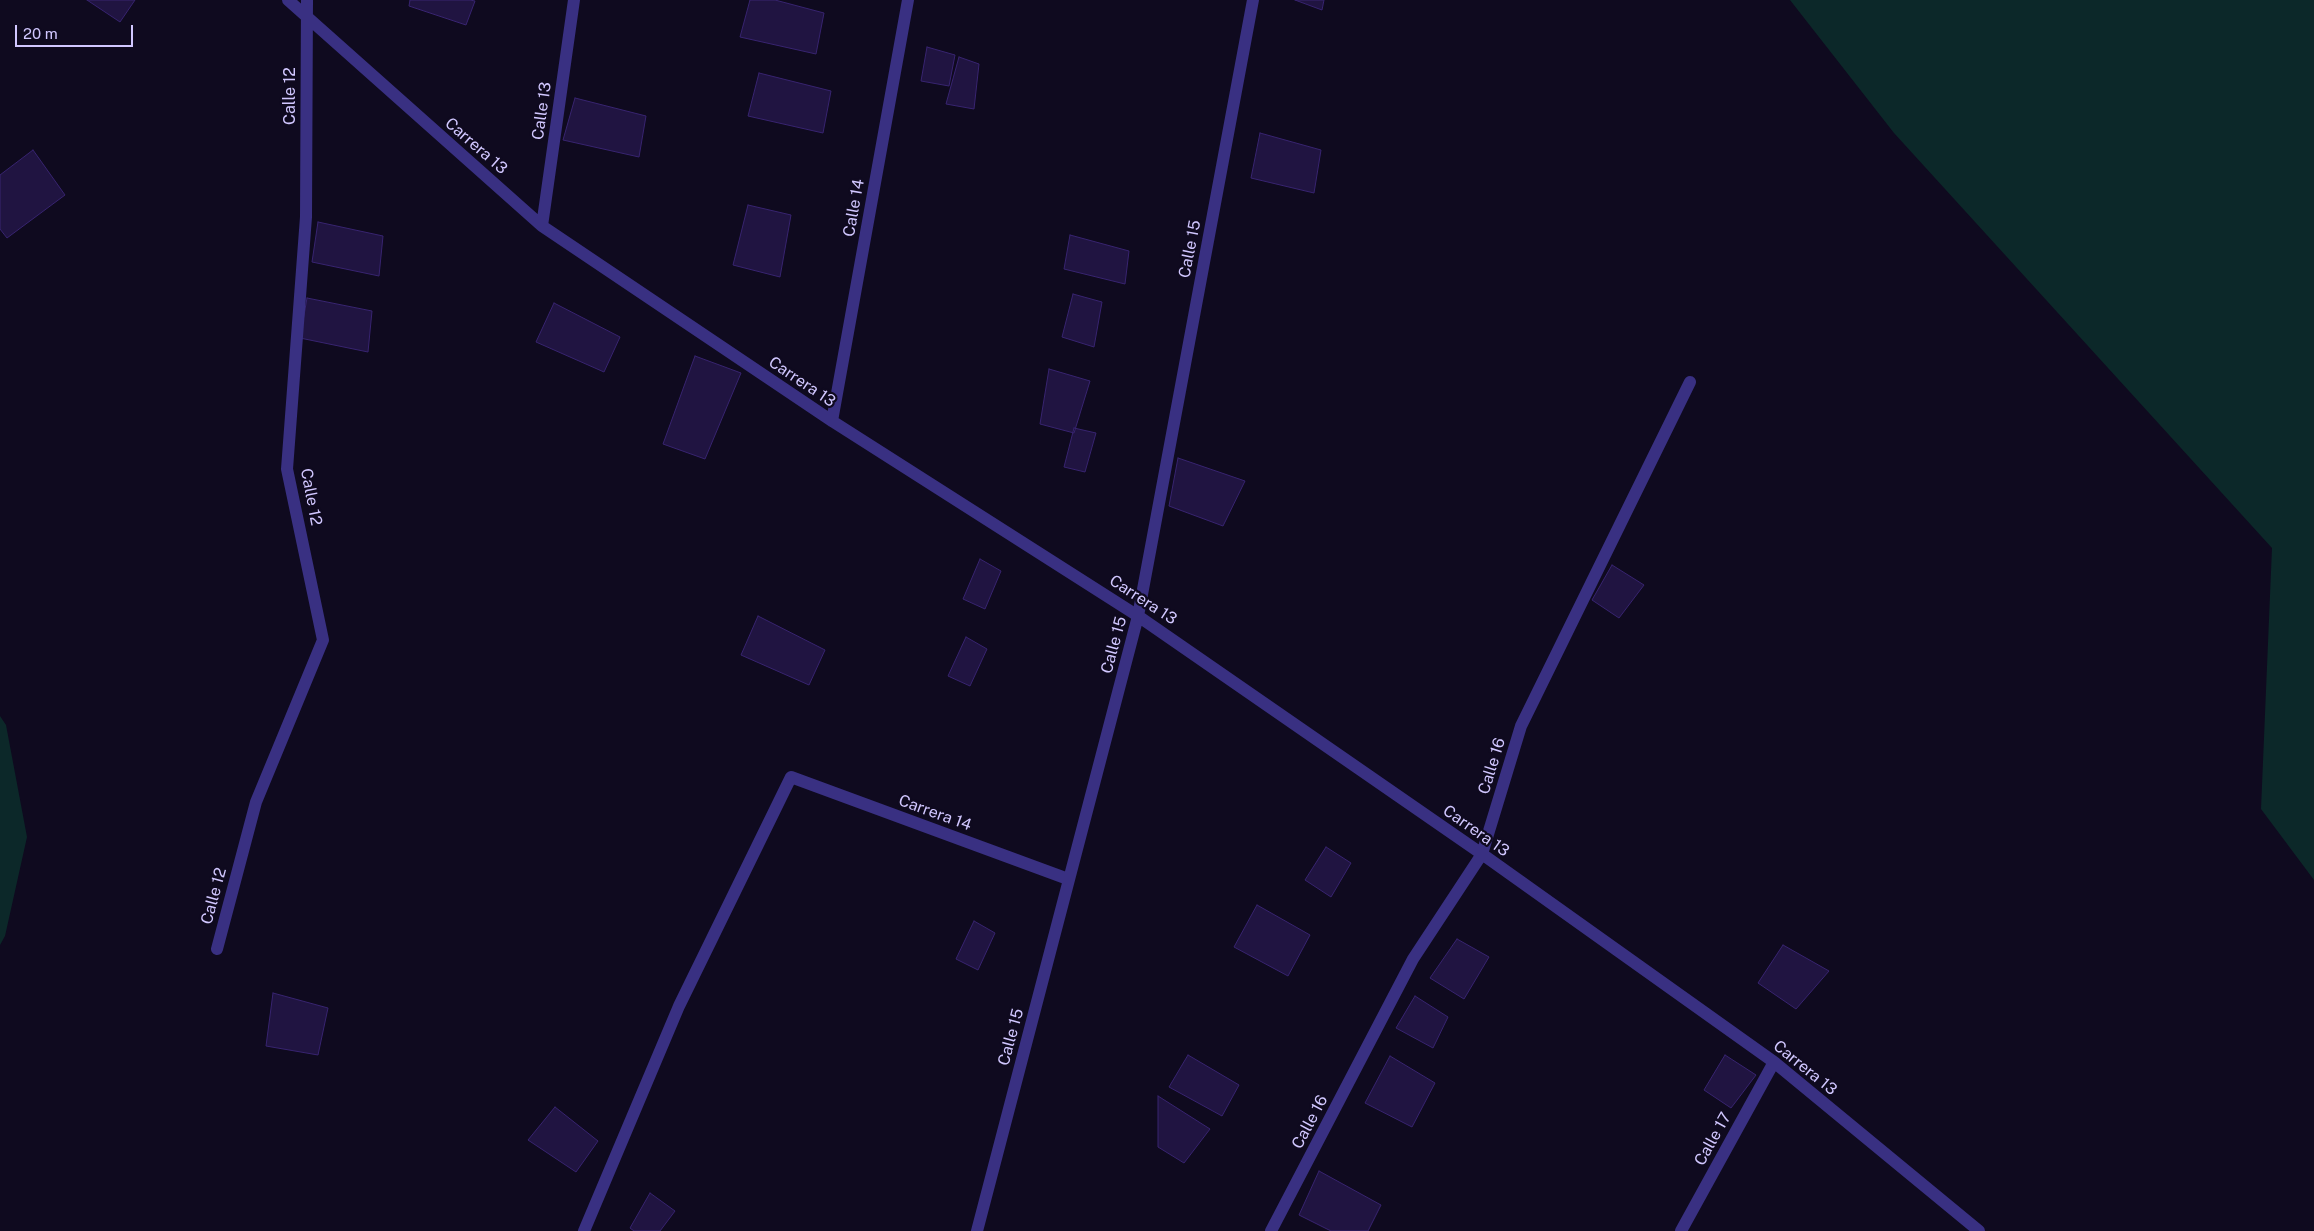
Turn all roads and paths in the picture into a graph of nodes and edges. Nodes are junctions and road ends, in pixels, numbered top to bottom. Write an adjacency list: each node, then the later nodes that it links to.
1 (288, 0): 6 (street, Carrera 13)
2 (306, 0): 6 (street, Calle 12)
3 (574, 0): 7 (street, Calle 13)
4 (908, 0): 9 (street, Calle 14)
5 (1253, 0): 10 (street, Calle 15)
6 (306, 17): 7 (street, Carrera 13); 13 (street, Calle 12)
7 (542, 226): 9 (street, Carrera 13)
8 (1690, 382): 11 (street, Calle 16)
9 (832, 421): 10 (street, Carrera 13)
10 (1138, 616): 11 (street, Carrera 13); 12 (street, Calle 15)
11 (1482, 854): 14 (street, Carrera 13); 17 (street, Calle 16)
12 (1068, 879): 15 (street, Carrera 14); 16 (street, Calle 15)
13 (217, 949)
14 (1774, 1062): 18 (street, Calle 17); 19 (street, Carrera 13)
15 (584, 1231)
16 (977, 1231)
17 (1271, 1231)
18 (1681, 1231)
19 (1979, 1231)

